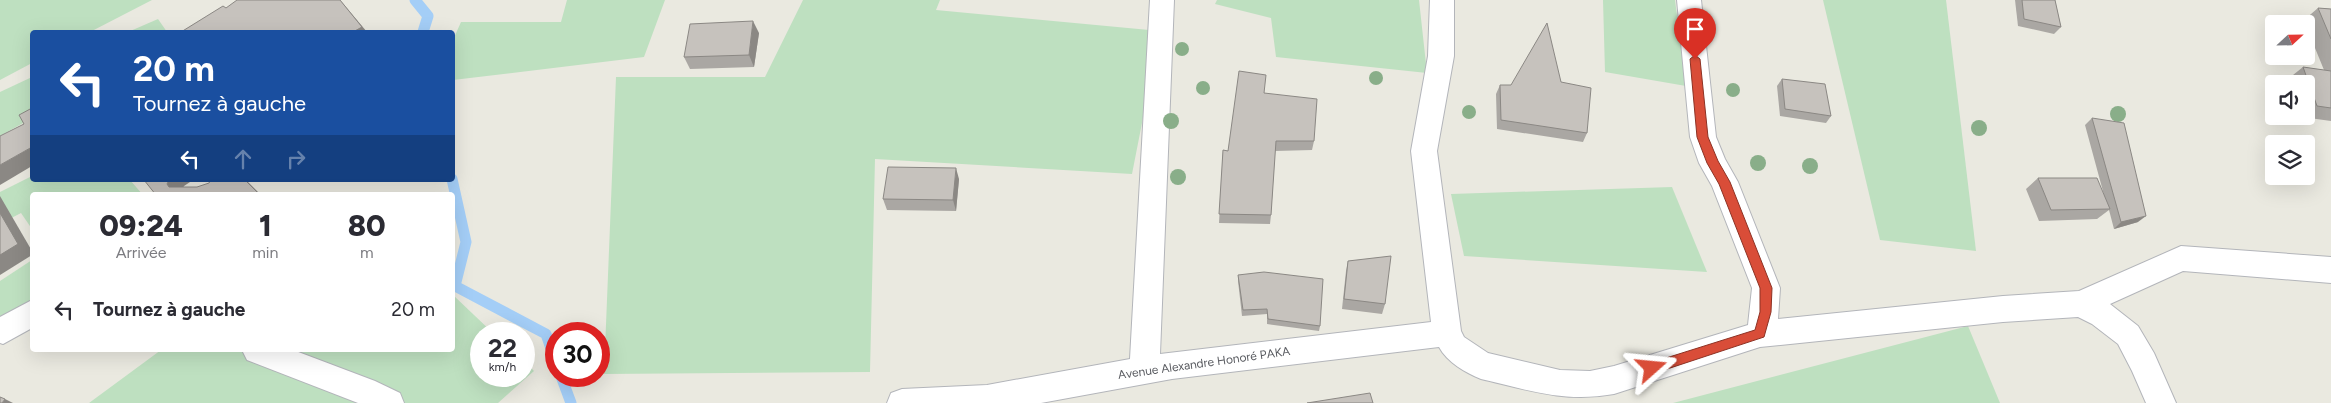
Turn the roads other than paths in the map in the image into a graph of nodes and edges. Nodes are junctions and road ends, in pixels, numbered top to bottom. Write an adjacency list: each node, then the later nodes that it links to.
1 (1162, 0): 12 (street)
2 (1442, 0): 9 (street)
3 (1690, 0): 10 (street)
4 (2331, 270): 5 (street)
5 (2081, 304): 10 (street); 15 (street)
6 (30, 314): 8 (street)
7 (30, 330): 8 (street)
8 (2, 331)
9 (1447, 333): 10 (street); 12 (street, Avenue Alexandre Honoré PAKA)
10 (1760, 334)
11 (262, 352): 13 (street)
12 (1144, 370): 14 (street, Avenue Alexandre Honoré PAKA)
13 (389, 403)
14 (902, 403)
15 (2162, 403)

